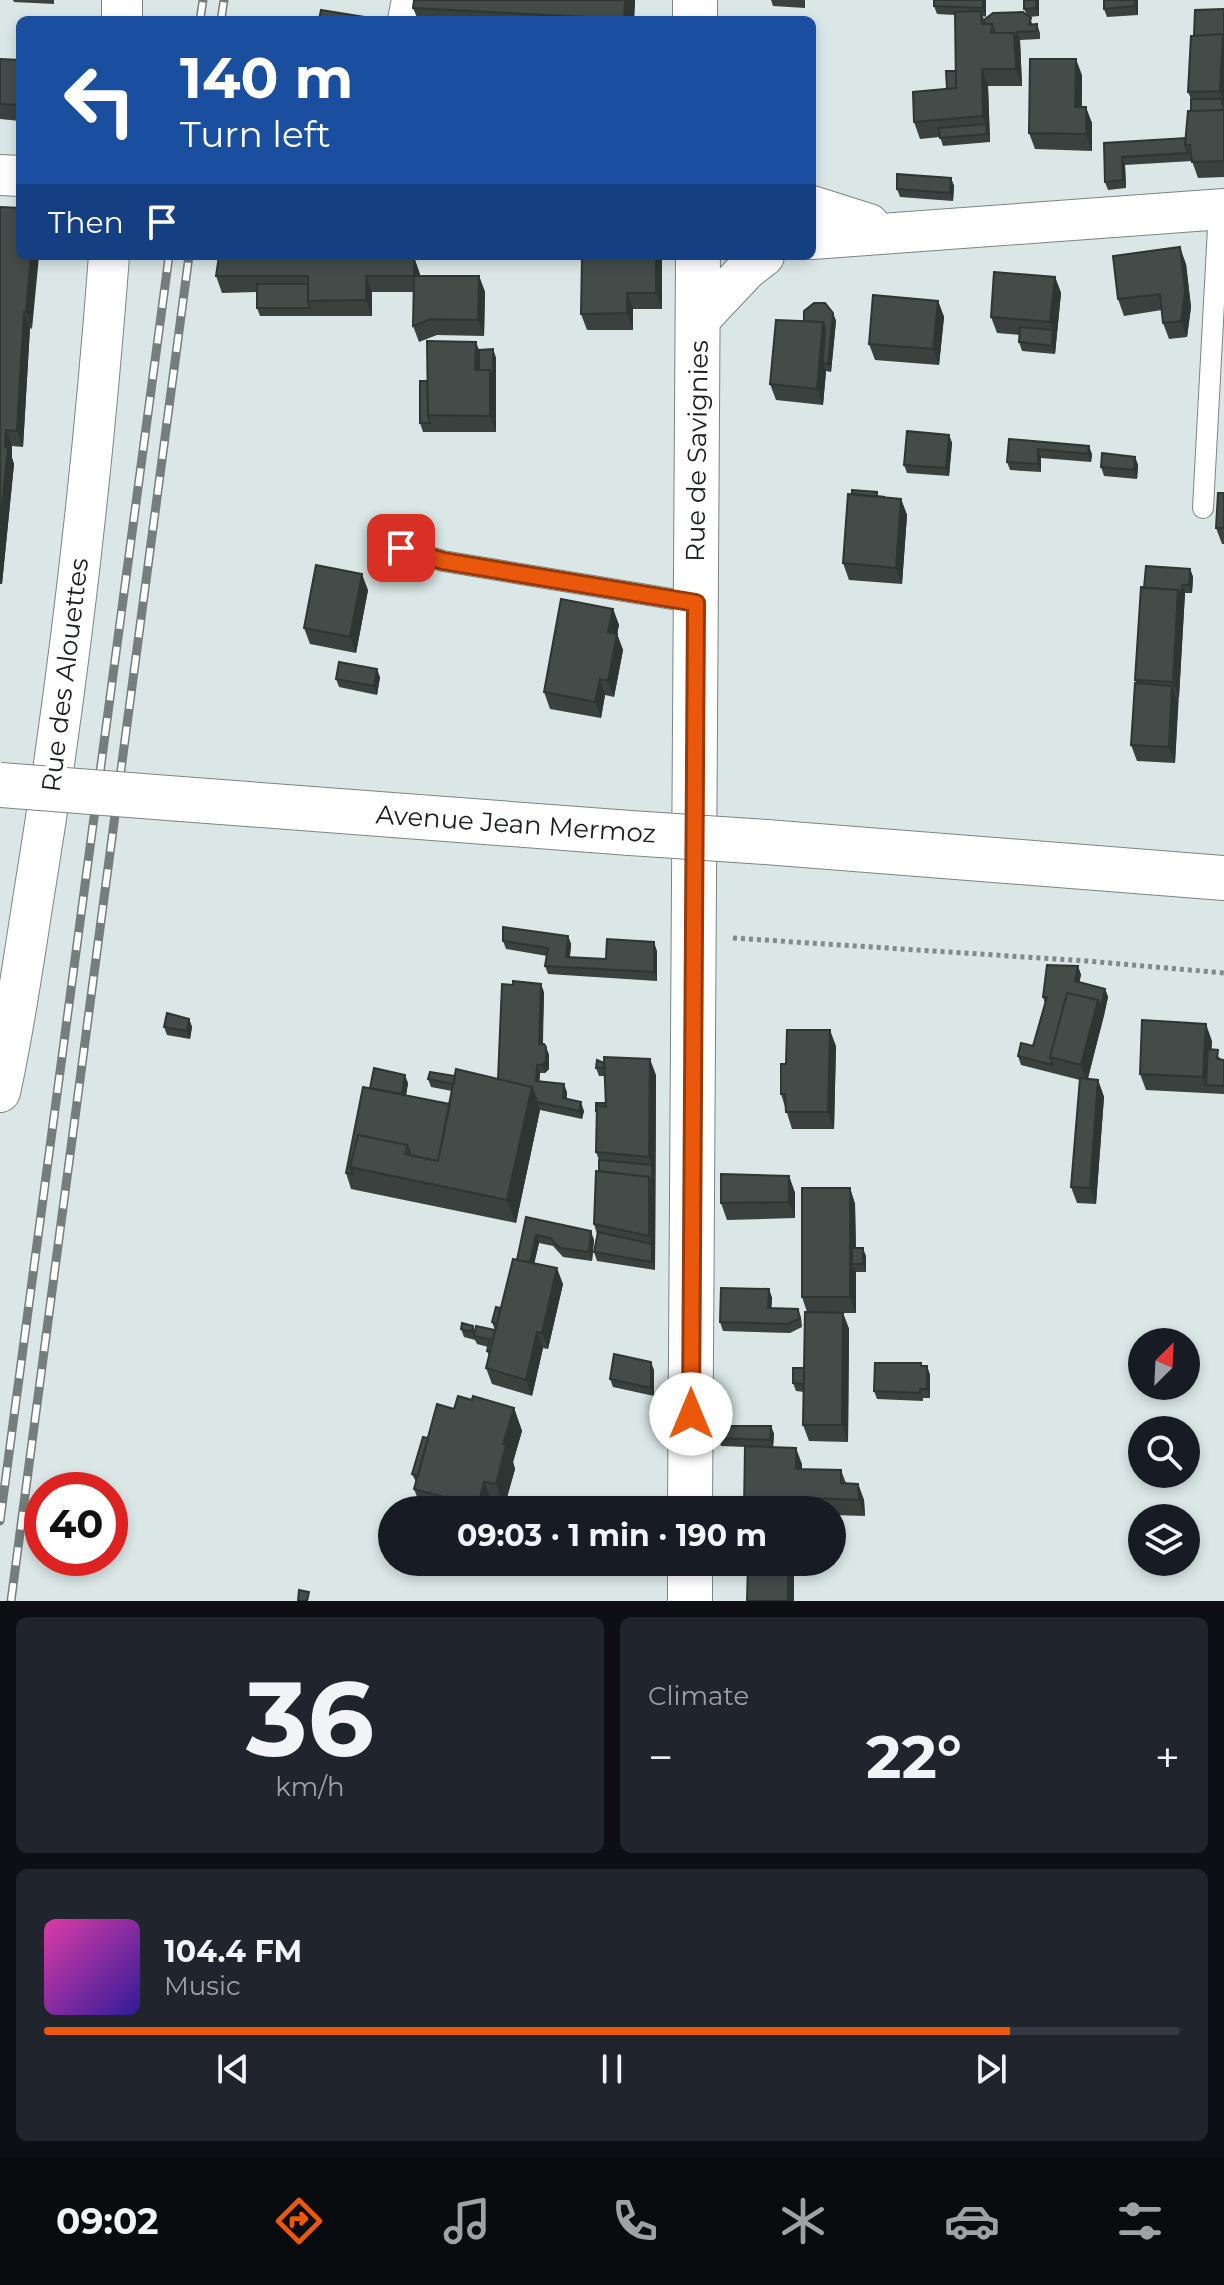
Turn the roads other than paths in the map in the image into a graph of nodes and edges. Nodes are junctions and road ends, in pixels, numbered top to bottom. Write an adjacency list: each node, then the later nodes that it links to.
1 (816, 207): 3 (street)
2 (1222, 209): 3 (street); 9 (lane)
3 (928, 231): 4 (street)
4 (816, 239)
5 (109, 260): 14 (street, Rue des Alouettes)
6 (698, 260): 8 (street, Rue de Savignies)
7 (759, 260): 8 (street)
8 (698, 321): 11 (street, Rue de Savignies)
9 (1203, 508)
10 (401, 548): 11 (lane)
11 (696, 603): 15 (street, Rue de Savignies)
12 (0, 785): 13 (street, Avenue Jean Mermoz, bridge)
13 (1224, 878)
14 (0, 1092)
15 (690, 1496)
16 (690, 1576): 17 (street)
17 (690, 1601)

